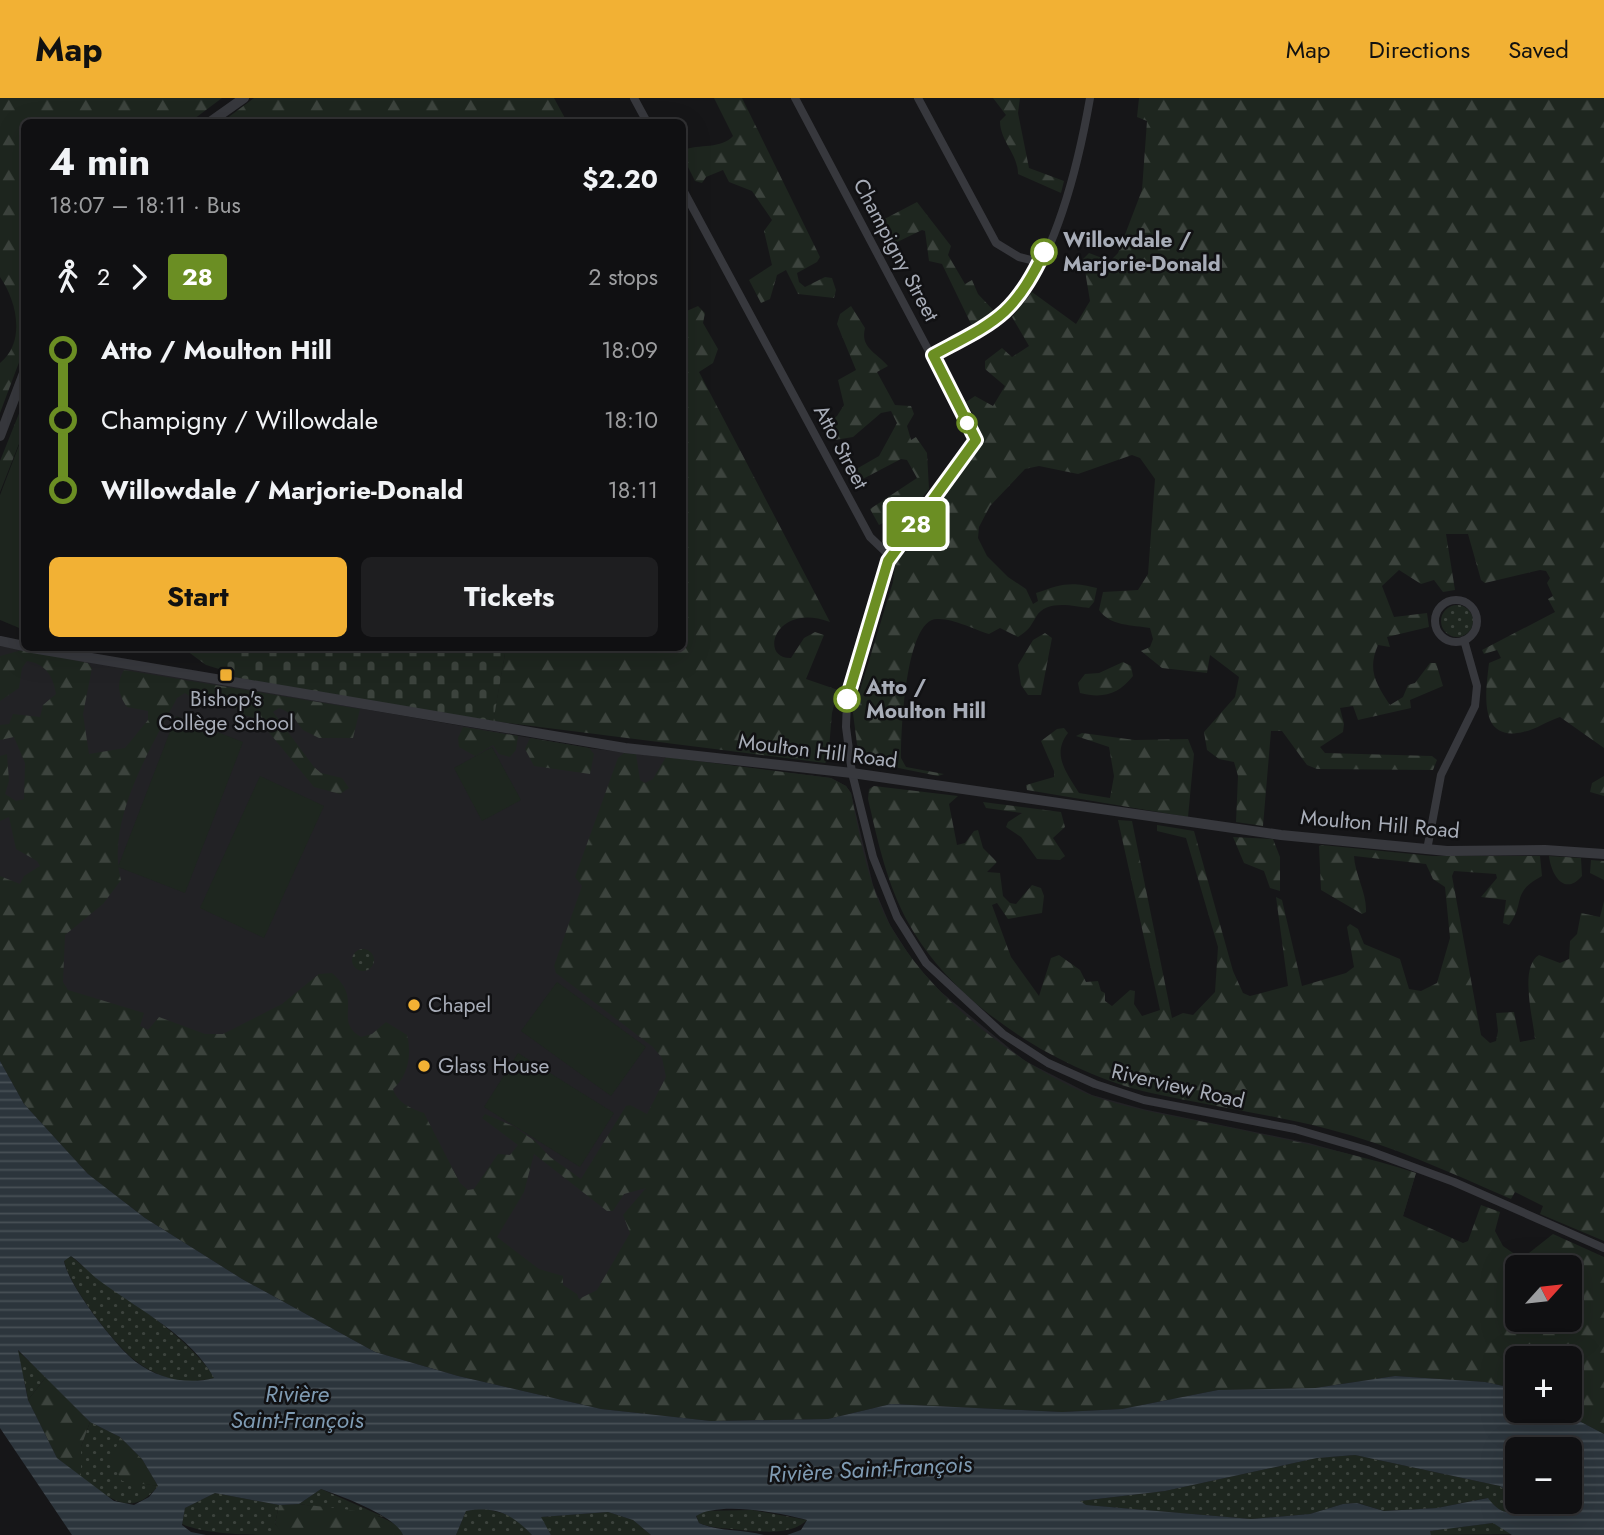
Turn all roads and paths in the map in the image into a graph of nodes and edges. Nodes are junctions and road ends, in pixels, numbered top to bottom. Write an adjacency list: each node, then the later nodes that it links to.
1 (244, 98): 6 (street)
2 (634, 98): 7 (street)
3 (795, 98): 10 (street, Champigny Street)
4 (918, 98): 9 (street)
5 (1090, 98): 9 (street)
6 (214, 119)
7 (646, 119)
8 (686, 195): 13 (street, Atto Street)
9 (1039, 262): 10 (street)
10 (933, 355): 13 (street, Champigny Street)
11 (21, 381): 12 (street)
12 (0, 436)
13 (890, 556): 18 (street)
14 (1464, 640): 14 (street); 19 (street)
15 (0, 641): 16 (street)
16 (21, 645)
17 (49, 651): 18 (street, Moulton Hill Road)
18 (852, 773): 19 (street, Moulton Hill Road); 21 (street, Riverview Road)
19 (1427, 850): 20 (street, Moulton Hill Road)
20 (1604, 854)
21 (1604, 1248)

